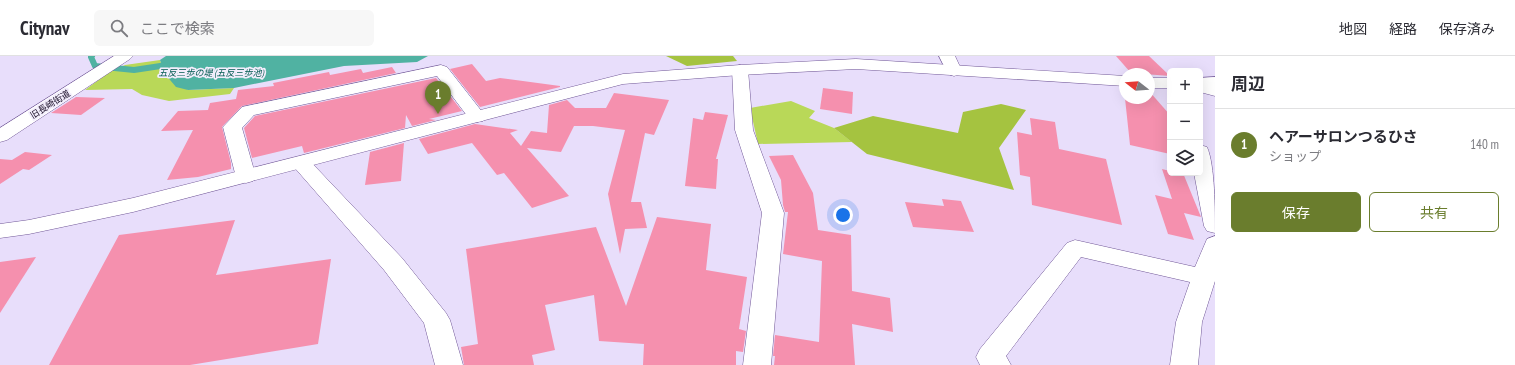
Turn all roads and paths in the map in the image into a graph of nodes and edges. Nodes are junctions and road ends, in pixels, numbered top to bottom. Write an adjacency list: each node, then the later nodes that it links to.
1 (121, 59): 12 (street, 旧長崎街道)
2 (950, 64): 3 (street); 4 (street)
3 (740, 70): 11 (street); 21 (street)
4 (1119, 80)
5 (1215, 82): 8 (street)
6 (1155, 83): 7 (street)
7 (1167, 83)
8 (1203, 83)
9 (1203, 88): 10 (street)
10 (1215, 91)
11 (477, 117): 13 (street); 15 (street)
12 (0, 136)
13 (301, 163): 15 (street); 20 (street)
14 (1203, 166): 16 (street)
15 (246, 177): 17 (street)
16 (1215, 226)
17 (0, 231)
18 (1215, 244): 19 (street)
19 (1204, 277): 22 (street); 23 (street)
20 (449, 365)
21 (757, 365)
22 (997, 365)
23 (1184, 365)

